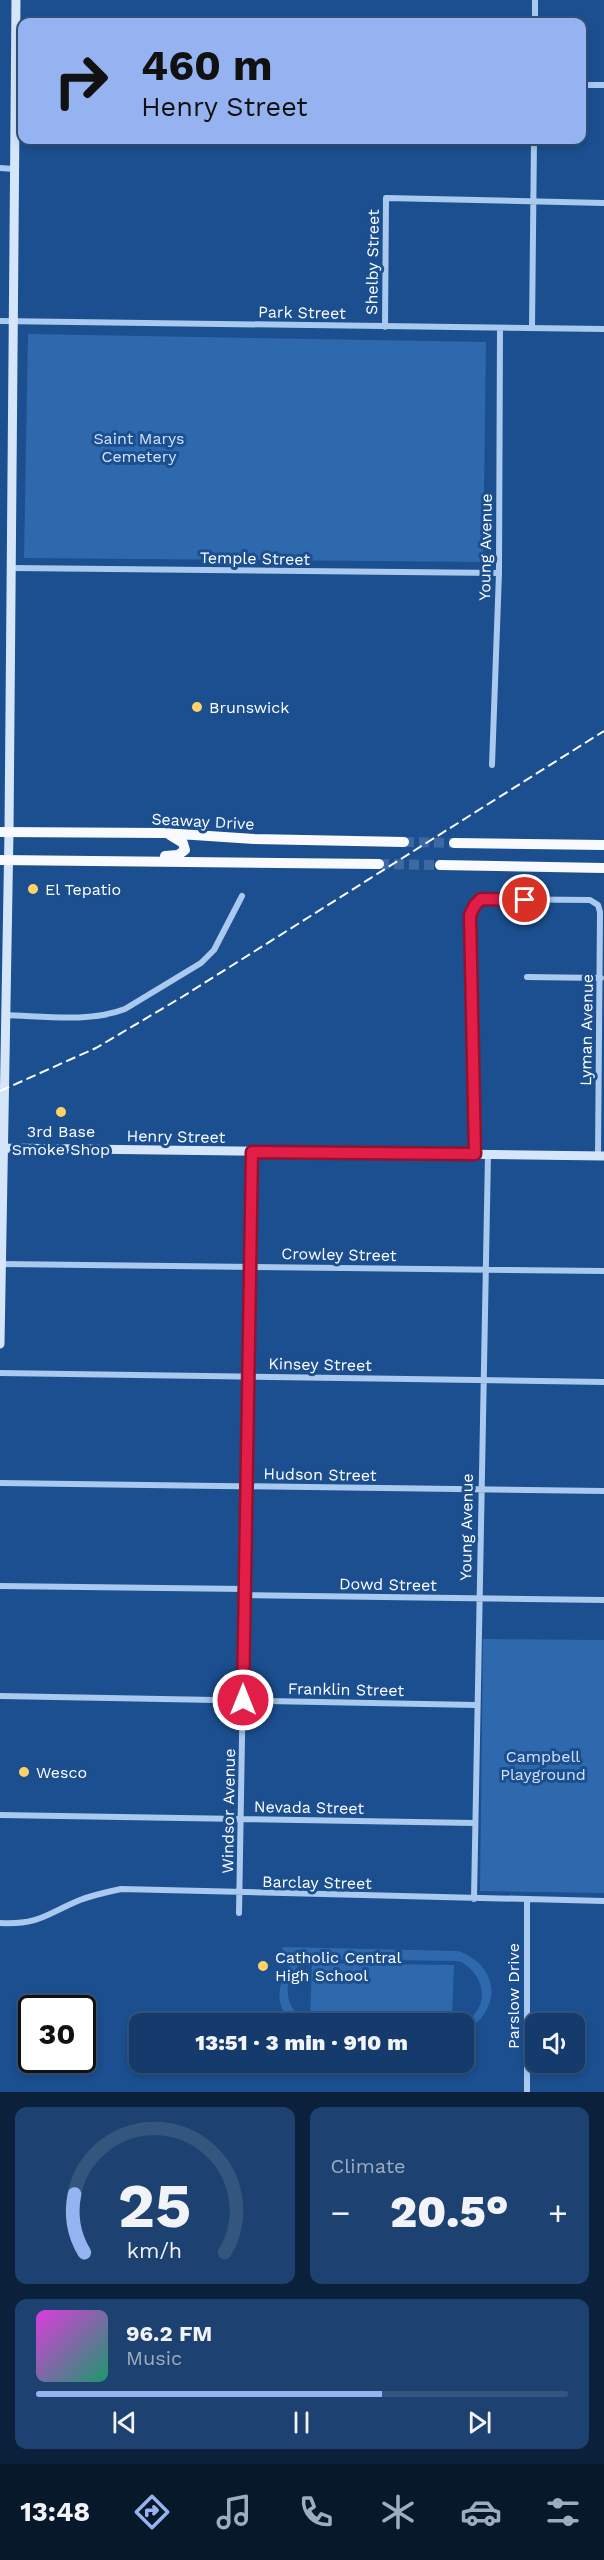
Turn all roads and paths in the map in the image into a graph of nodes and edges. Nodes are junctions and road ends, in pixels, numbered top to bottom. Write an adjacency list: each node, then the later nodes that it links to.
1 (16, 0): 8 (main road)
2 (535, 0): 3 (street)
3 (535, 18)
4 (586, 85): 5 (street)
5 (604, 85)
6 (534, 144): 9 (street)
7 (0, 168): 8 (street)
8 (14, 169): 12 (main road)
9 (533, 201): 10 (street); 13 (street, Shelby Street); 15 (street)
10 (604, 203)
11 (0, 321): 12 (street, Park Street)
12 (12, 321): 13 (street, Park Street); 17 (main road)
13 (385, 327): 14 (street, Park Street)
14 (500, 328): 15 (street, Park Street); 18 (street, Young Avenue)
15 (532, 328): 16 (street, Park Street)
16 (604, 329)
17 (12, 568): 18 (street, Temple Street); 20 (main road)
18 (499, 573): 19 (street, Young Avenue)
19 (492, 765)
20 (5, 811): 21 (main road)
21 (4, 832): 22 (highway, Seaway Drive); 26 (main road)
22 (164, 833): 23 (highway, Seaway Drive); 27 (highway)
23 (404, 842)
24 (454, 843): 25 (highway)
25 (604, 845)
26 (4, 860): 27 (highway); 32 (main road)
27 (27, 861): 28 (highway)
28 (379, 864)
29 (440, 865): 30 (highway)
30 (604, 868)
31 (242, 896): 35 (street)
32 (3, 976): 35 (main road)
33 (527, 977): 34 (street)
34 (602, 978): 36 (street, Lyman Avenue); 39 (street, Lyman Avenue)
35 (5, 1015): 37 (main road)
36 (601, 1095): 41 (street, Lyman Avenue)
37 (2, 1148): 38 (main road, Henry Street); 42 (main road)
38 (252, 1152): 39 (main road, Henry Street); 43 (street, Windsor Avenue)
39 (475, 1154): 40 (main road, Henry Street)
40 (488, 1154): 41 (main road, Henry Street); 44 (street, Young Avenue)
41 (601, 1156)
42 (1, 1264): 43 (street, Crowley Street); 46 (main road)
43 (249, 1266): 44 (street, Crowley Street); 48 (street, Windsor Avenue)
44 (485, 1269): 45 (street, Crowley Street); 49 (street, Young Avenue)
45 (604, 1272)
46 (0, 1344)
47 (0, 1373): 48 (street, Kinsey Street)
48 (248, 1377): 49 (street, Kinsey Street); 52 (street, Windsor Avenue)
49 (483, 1380): 50 (street, Kinsey Street); 53 (street, Young Avenue)
50 (604, 1382)
51 (0, 1483): 52 (street, Hudson Street)
52 (245, 1486): 53 (street, Hudson Street); 56 (street, Windsor Avenue)
53 (480, 1489): 54 (street, Hudson Street); 57 (street, Young Avenue)
54 (604, 1491)
55 (0, 1586): 56 (street, Dowd Street)
56 (244, 1592): 57 (street, Dowd Street); 60 (street, Windsor Avenue)
57 (478, 1598): 58 (street, Dowd Street); 61 (street, Young Avenue)
58 (604, 1600)
59 (0, 1696): 60 (street, Franklin Street)
60 (243, 1700): 61 (street, Franklin Street); 63 (street, Windsor Avenue)
61 (476, 1705): 64 (street, Young Avenue)
62 (0, 1815): 63 (street, Nevada Street)
63 (242, 1820): 64 (street, Nevada Street); 65 (street, Windsor Avenue)
64 (474, 1823): 66 (street, Young Avenue)
65 (240, 1894): 66 (street, Barclay Street); 69 (street, Windsor Avenue); 70 (street, Barclay Street)
66 (474, 1899): 67 (street, Barclay Street)
67 (527, 1900): 68 (street, Barclay Street); 71 (street, Parslow Drive)
68 (604, 1901)
69 (239, 1913)
70 (0, 1923)
71 (527, 2092)

